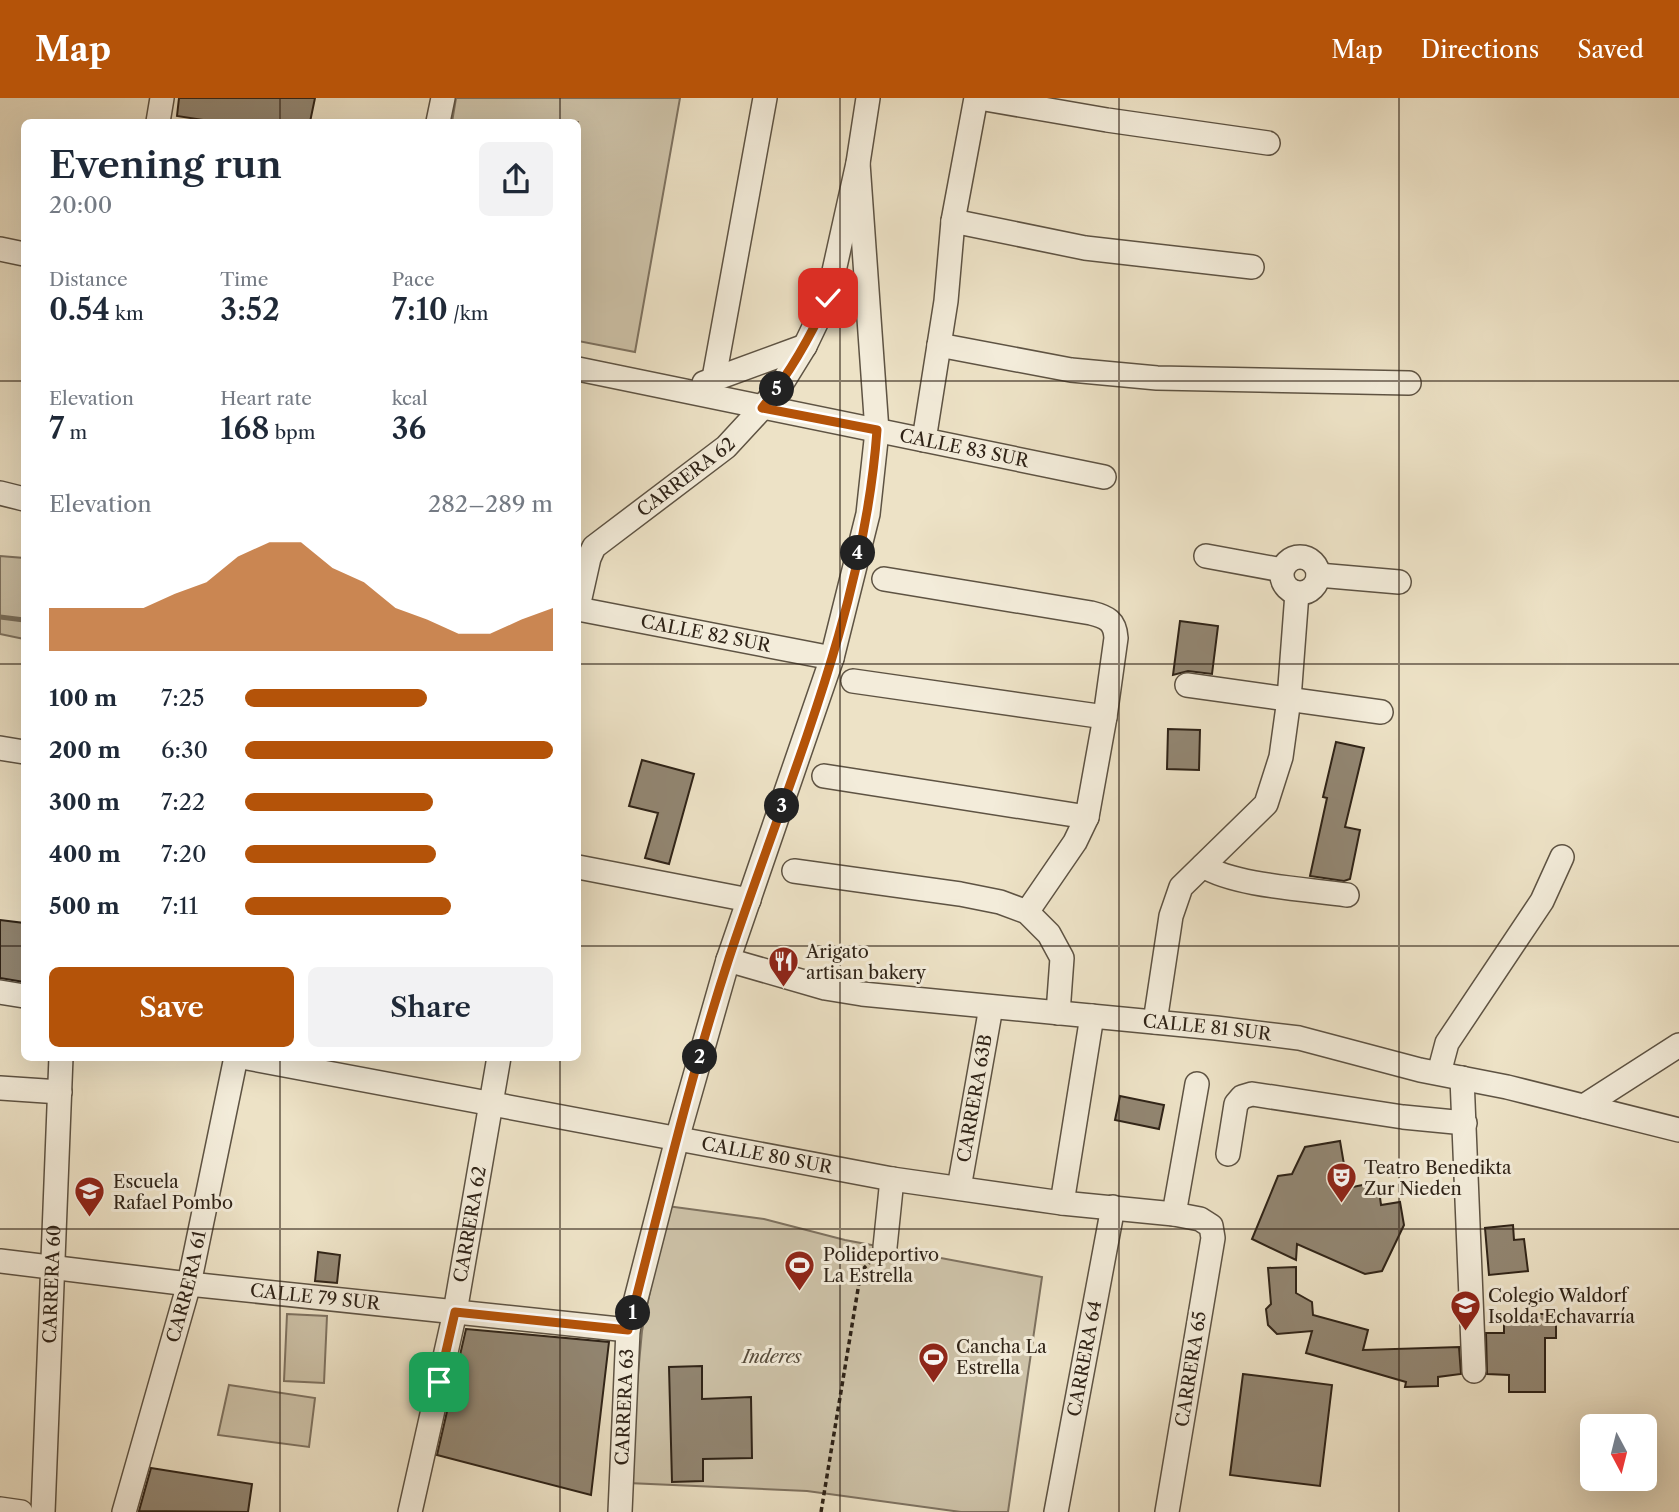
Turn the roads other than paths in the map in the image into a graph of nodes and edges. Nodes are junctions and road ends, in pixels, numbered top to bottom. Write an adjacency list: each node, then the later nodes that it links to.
1 (443, 98): 5 (street)
2 (765, 98): 15 (street)
3 (868, 98): 7 (street, CARRERA 62)
4 (977, 98): 6 (street); 8 (street)
5 (439, 119)
6 (1268, 143)
7 (858, 163): 13 (street, CARRERA 62); 19 (street, CARRERA 63)
8 (953, 221): 11 (street); 12 (street)
9 (0, 249): 10 (street)
10 (21, 253)
11 (1252, 267)
12 (939, 345): 16 (street); 20 (street)
13 (806, 346): 15 (street); 18 (street, CARRERA 62)
14 (581, 370): 17 (street, CALLE 83 SUR)
15 (715, 378): 17 (street)
16 (1409, 383)
17 (685, 392): 18 (street, CALLE 83 SUR)
18 (762, 408): 19 (street, CALLE 83 SUR); 30 (street, CARRERA 62)
19 (877, 430): 20 (street, CALLE 83 SUR); 32 (street, CARRERA 63)
20 (924, 440): 21 (street, CALLE 83 SUR)
21 (1104, 477)
22 (0, 493): 23 (street)
23 (21, 498)
24 (1206, 556): 25 (street)
25 (1282, 570): 26 (street); 29 (street)
26 (1318, 575): 28 (street); 29 (street)
27 (884, 579): 37 (street)
28 (1399, 582)
29 (1297, 593): 35 (street)
30 (581, 594)
31 (581, 609): 32 (street, CALLE 82 SUR)
32 (832, 658): 47 (street, CARRERA 63)
33 (853, 681): 37 (street)
34 (1187, 685): 35 (street)
35 (1289, 699): 36 (street); 43 (street)
36 (1381, 712)
37 (1105, 717): 41 (street)
38 (0, 748): 39 (street)
39 (21, 752)
40 (824, 776): 41 (street)
41 (1087, 817): 48 (street)
42 (1562, 857): 61 (street)
43 (1203, 866): 46 (street); 55 (street)
44 (581, 868): 47 (street)
45 (794, 871): 48 (street)
46 (1346, 895)
47 (749, 900): 49 (street, CARRERA 63)
48 (1027, 912): 53 (street)
49 (728, 960): 52 (street, CALLE 81 SUR); 70 (street, CARRERA 63)
50 (0, 992): 51 (street)
51 (21, 996)
52 (991, 1007): 53 (street, CALLE 81 SUR); 73 (street, CARRERA 63B)
53 (1058, 1013): 54 (street, CALLE 81 SUR)
54 (1092, 1016): 55 (street, CALLE 81 SUR); 74 (street)
55 (1155, 1022): 61 (street, CALLE 81 SUR)
56 (1679, 1045): 67 (street)
57 (61, 1061): 65 (street, CARRERA 60)
58 (235, 1061): 81 (street, CARRERA 61)
59 (263, 1061): 66 (street, CALLE 80 SUR)
60 (498, 1061): 66 (street, CARRERA 62)
61 (1439, 1073): 62 (street, CALLE 81 SUR)
62 (1462, 1078): 67 (street, CALLE 81 SUR); 68 (street)
63 (1197, 1084): 76 (street)
64 (0, 1088): 65 (street)
65 (60, 1091): 80 (street, CARRERA 60)
66 (491, 1104): 70 (street, CALLE 80 SUR); 82 (street, CARRERA 62)
67 (1584, 1106): 69 (street, CALLE 81 SUR)
68 (1465, 1123): 71 (street); 84 (street)
69 (1679, 1130)
70 (677, 1139): 72 (street, CALLE 80 SUR); 83 (street, CARRERA 63)
71 (1228, 1154)
72 (892, 1179): 73 (street, CALLE 80 SUR); 78 (street)
73 (959, 1188): 74 (street, CALLE 80 SUR)
74 (1062, 1203): 75 (street, CALLE 80 SUR)
75 (1113, 1207): 76 (street, CALLE 80 SUR); 91 (street, CARRERA 64)
76 (1174, 1214): 77 (street, CALLE 80 SUR)
77 (1211, 1226): 92 (street, CARRERA 65)
78 (885, 1247)
79 (0, 1261): 80 (street, CALLE 79 SUR)
80 (52, 1267): 81 (street, CALLE 79 SUR); 87 (street, CARRERA 60)
81 (189, 1284): 82 (street, CALLE 79 SUR); 88 (street, CARRERA 61)
82 (455, 1312): 83 (street, CALLE 79 SUR); 89 (street, CARRERA 62)
83 (628, 1330): 90 (street, CARRERA 63)
84 (1474, 1371)
85 (0, 1509): 86 (street)
86 (21, 1512)
87 (43, 1512)
88 (124, 1512)
89 (410, 1512)
90 (620, 1512)
91 (1056, 1512)
92 (1167, 1512)

